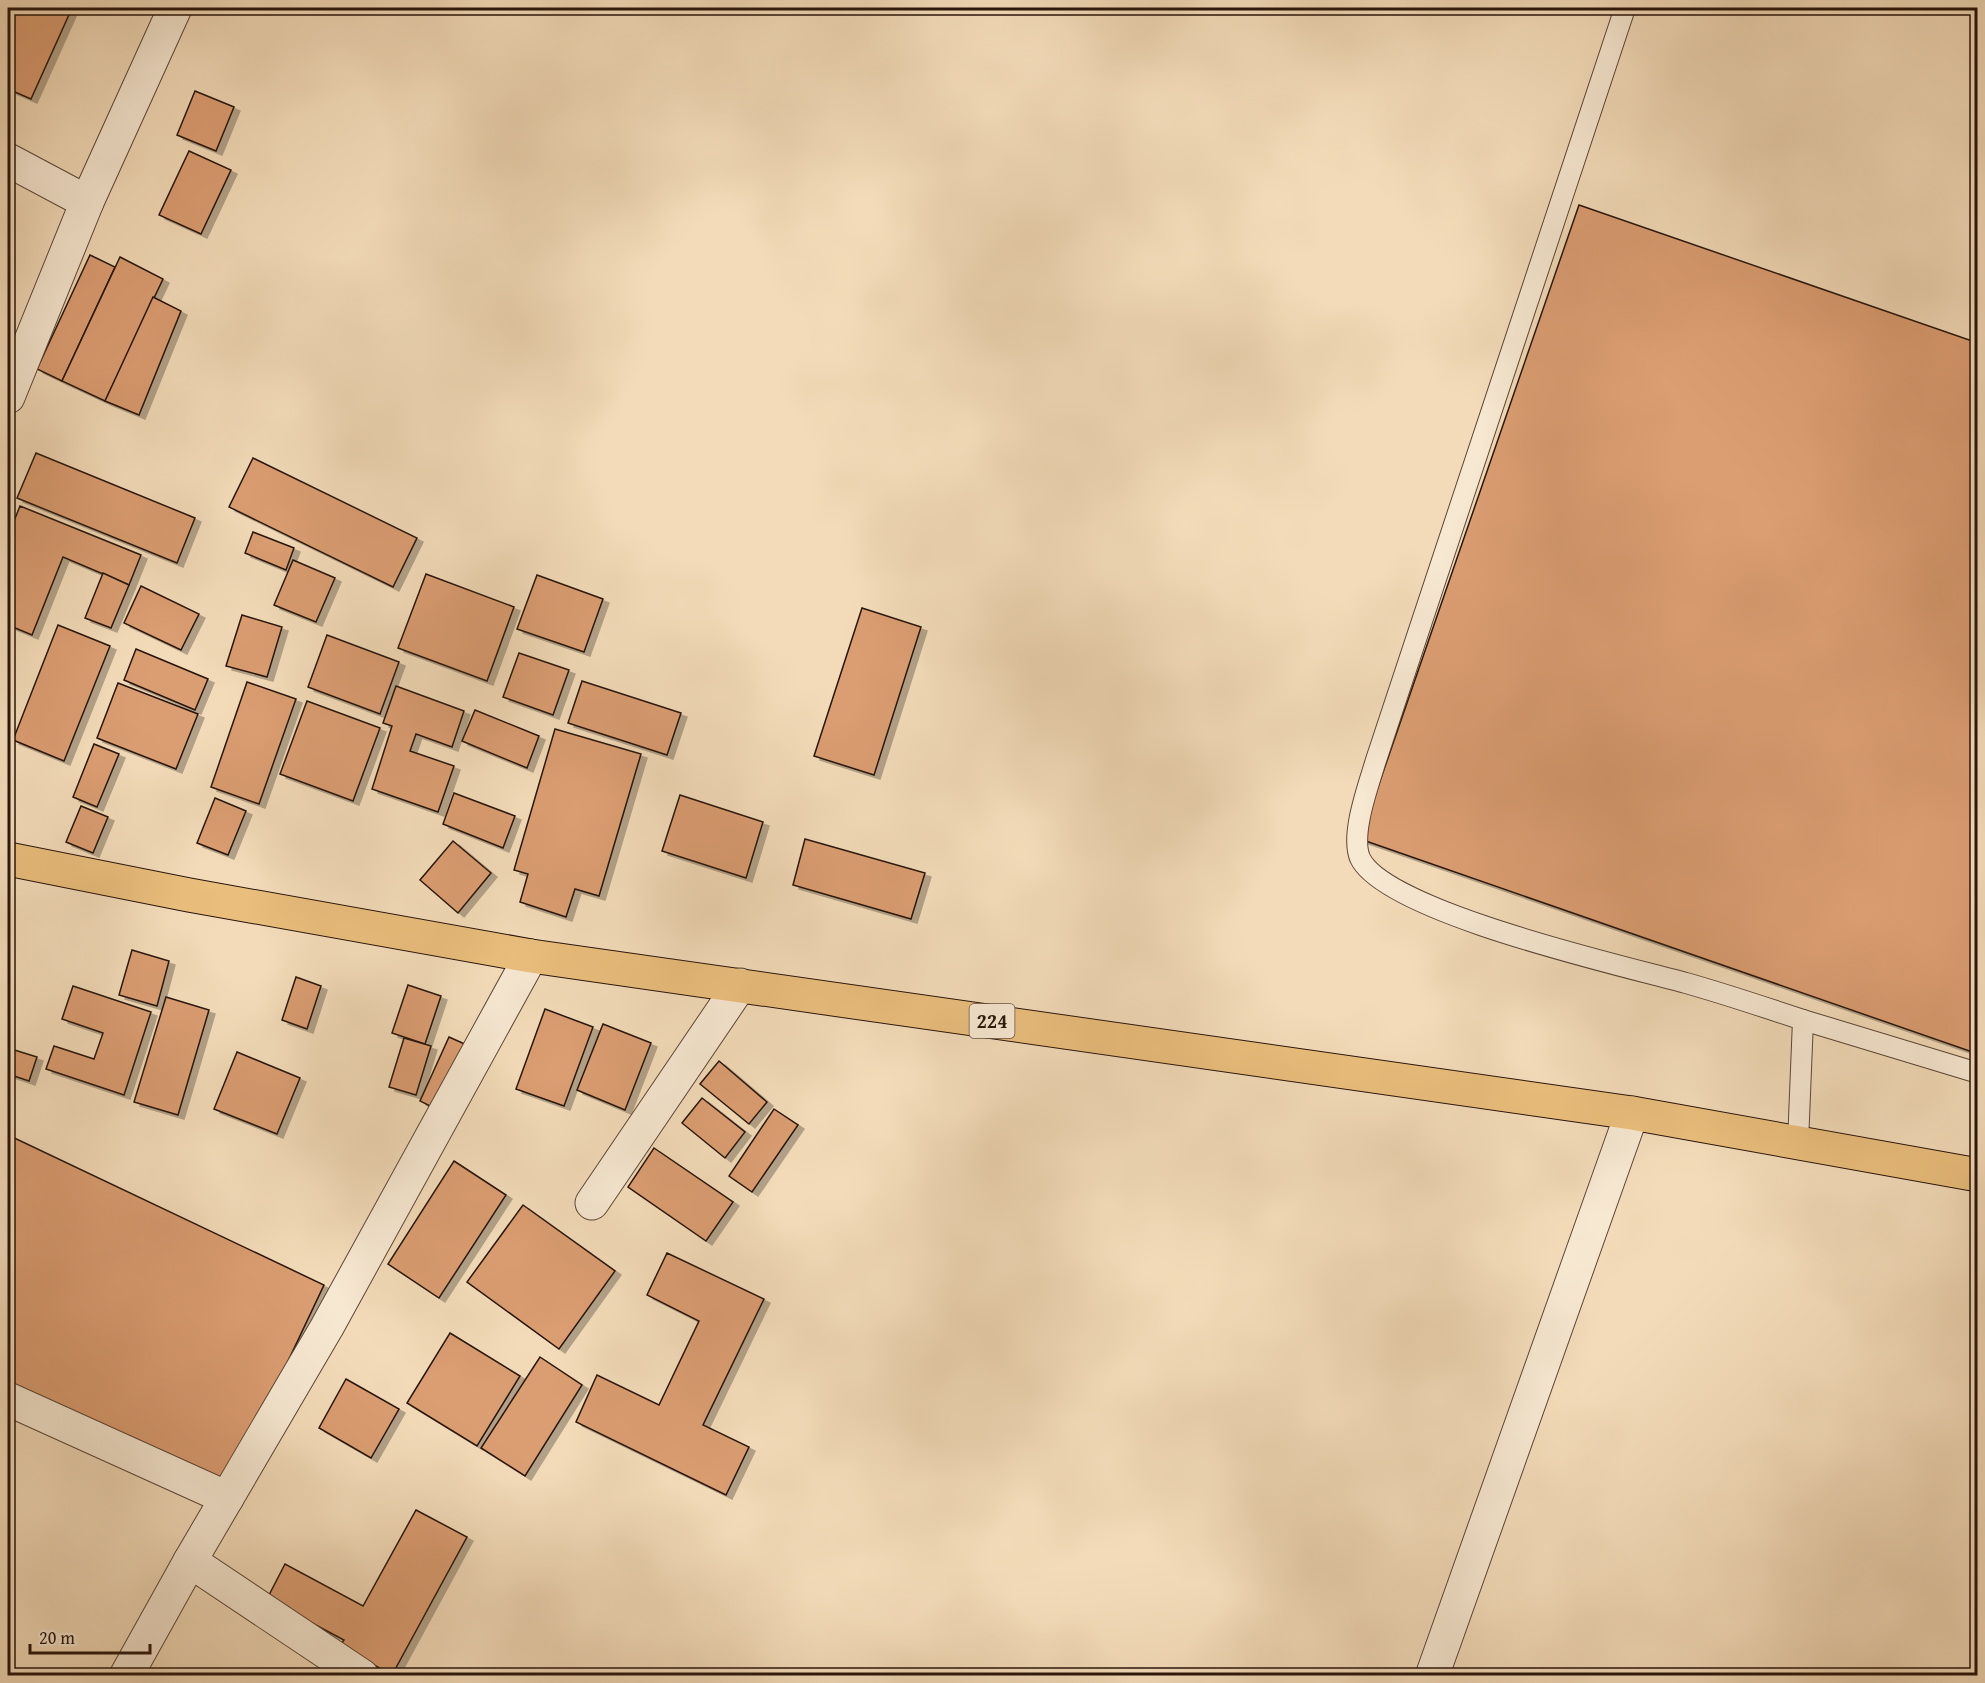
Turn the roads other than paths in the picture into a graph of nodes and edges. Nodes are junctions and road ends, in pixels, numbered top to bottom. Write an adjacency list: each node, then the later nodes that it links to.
1 (175, 8): 4 (street)
2 (1625, 8): 9 (lane)
3 (8, 160): 4 (street)
4 (87, 202): 5 (street)
5 (8, 397)
6 (8, 859): 7 (main road, 224)
7 (531, 956): 8 (main road, 224); 16 (street)
8 (740, 986): 11 (main road, 224); 14 (street)
9 (1803, 1020): 10 (lane); 12 (lane)
10 (1977, 1073)
11 (1632, 1113): 12 (main road, 224); 20 (street)
12 (1797, 1143): 13 (main road, 224)
13 (1977, 1175)
14 (592, 1203)
15 (8, 1399): 16 (street)
16 (227, 1498): 17 (street)
17 (190, 1561): 18 (street); 19 (street)
18 (126, 1676)
19 (362, 1676)
20 (1432, 1676)

